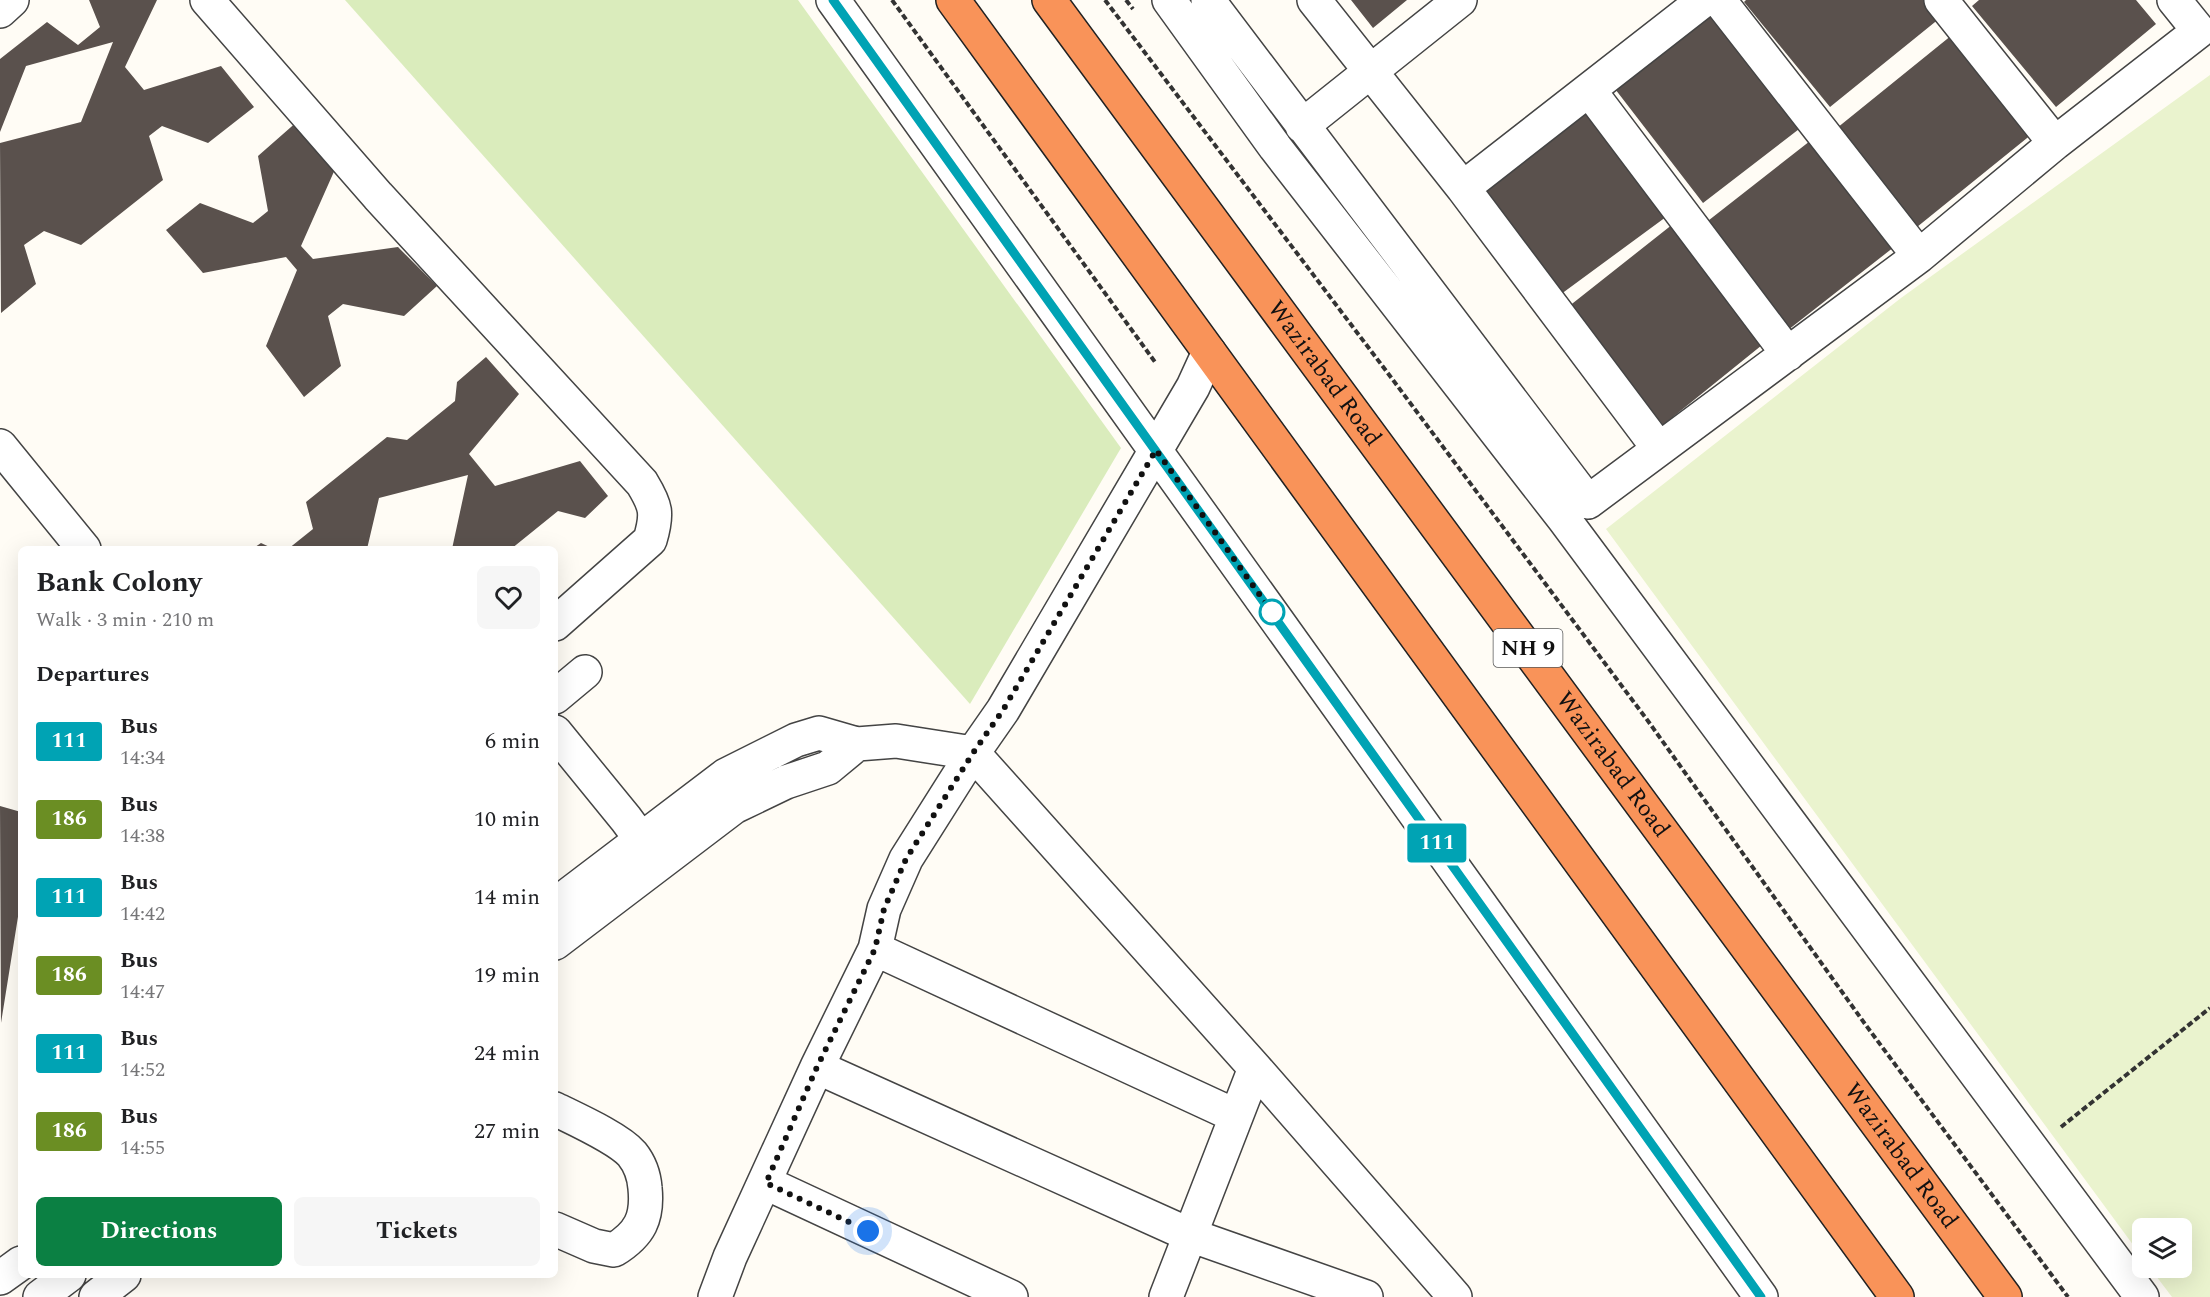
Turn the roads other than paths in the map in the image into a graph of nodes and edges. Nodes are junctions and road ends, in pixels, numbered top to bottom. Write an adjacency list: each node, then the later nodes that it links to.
1 (12, 0): 14 (street)
2 (207, 0): 27 (street)
3 (833, 0): 25 (street)
4 (953, 0): 21 (highway)
5 (1049, 0): 56 (highway, Wazirabad Road / NH 9)
6 (1169, 0): 57 (street)
7 (1208, 0): 17 (street)
8 (1314, 0): 15 (street)
9 (1460, 0): 15 (street)
10 (1704, 0): 16 (street)
11 (1719, 0): 20 (street)
12 (1941, 0): 18 (street)
13 (2174, 0): 18 (street)
14 (0, 11)
15 (1371, 71): 17 (street); 19 (street)
16 (1588, 90): 19 (street); 22 (street)
17 (1302, 126): 24 (street)
18 (2055, 143): 20 (street)
19 (1463, 188): 24 (street)
20 (1919, 256): 22 (street)
21 (1209, 352): 25 (street); 55 (highway)
22 (1788, 354): 24 (street)
23 (0, 446): 26 (street)
24 (1659, 449)
25 (1156, 450): 31 (street); 54 (street)
26 (82, 546)
27 (558, 621)
28 (585, 672): 29 (street)
29 (558, 694)
30 (558, 736): 32 (street)
31 (973, 753): 32 (street); 35 (street); 37 (street)
32 (650, 851): 33 (street); 34 (street)
33 (558, 903)
34 (558, 940)
35 (875, 949): 36 (street); 39 (street)
36 (817, 1067): 40 (street); 42 (street)
37 (1255, 1068): 39 (street); 53 (street)
38 (558, 1110): 41 (street)
39 (1236, 1116): 42 (street)
40 (766, 1183): 49 (street); 50 (street)
41 (558, 1230)
42 (1190, 1235): 51 (street); 52 (street)
43 (18, 1265): 44 (street)
44 (0, 1278)
45 (65, 1278): 47 (street)
46 (120, 1278): 48 (street)
47 (40, 1297)
48 (96, 1297)
49 (715, 1297)
50 (1011, 1297)
51 (1166, 1297)
52 (1366, 1297)
53 (1455, 1297)
54 (1761, 1297)
55 (1896, 1297)
56 (2006, 1297)
57 (2142, 1297)

